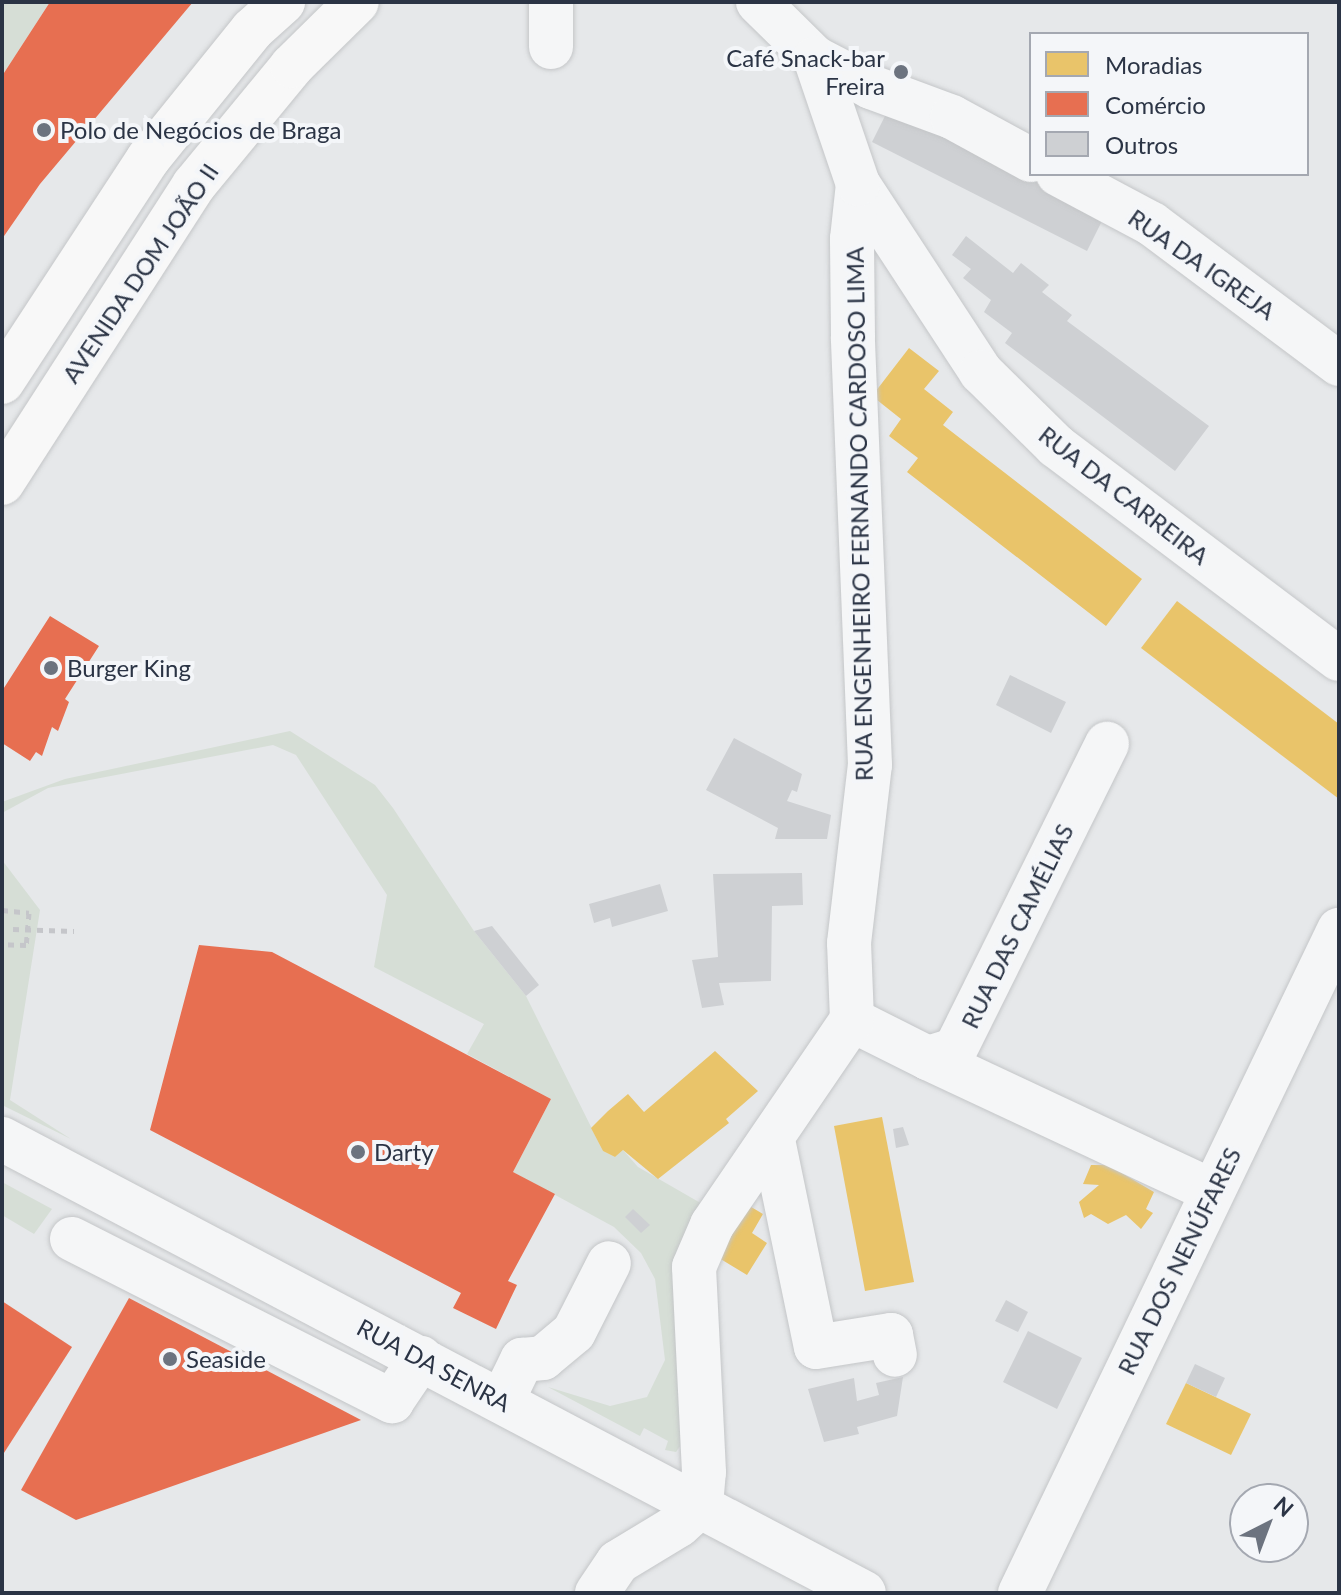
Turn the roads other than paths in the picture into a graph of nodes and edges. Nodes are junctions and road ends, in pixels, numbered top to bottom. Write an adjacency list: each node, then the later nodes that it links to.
1 (283, 2): 11 (main road)
2 (357, 2): 12 (main road, AVENIDA DOM JOÃO II)
3 (551, 2): 5 (street)
4 (758, 2): 6 (street)
5 (551, 47)
6 (815, 58): 7 (street); 9 (street, RUA ENGENHEIRO FERNANDO CARDOSO LIMA)
7 (1029, 159)
8 (1062, 176): 10 (street, RUA DA IGREJA)
9 (858, 184): 13 (street, RUA DA CARREIRA); 16 (street, RUA ENGENHEIRO FERNANDO CARDOSO LIMA)
10 (1339, 364)
11 (2, 382)
12 (2, 483)
13 (1339, 659)
14 (1107, 744): 17 (street, RUA DAS CAMÉLIAS)
15 (1339, 930): 20 (street, RUA DOS NENÚFARES)
16 (852, 1020): 17 (street); 19 (street)
17 (928, 1058): 20 (street)
18 (2, 1139): 24 (street, RUA DA SENRA)
19 (773, 1140): 23 (street); 26 (street)
20 (1212, 1191): 30 (street, RUA DOS NENÚFARES)
21 (72, 1239): 24 (street)
22 (609, 1263): 25 (street)
23 (895, 1355)
24 (421, 1358): 25 (street, RUA DA SENRA)
25 (502, 1401): 26 (street, RUA DA SENRA)
26 (701, 1505): 27 (street, RUA DA SENRA); 28 (street)
27 (810, 1578): 29 (street, RUA DA SENRA)
28 (597, 1593)
29 (864, 1593)
30 (1020, 1593)

